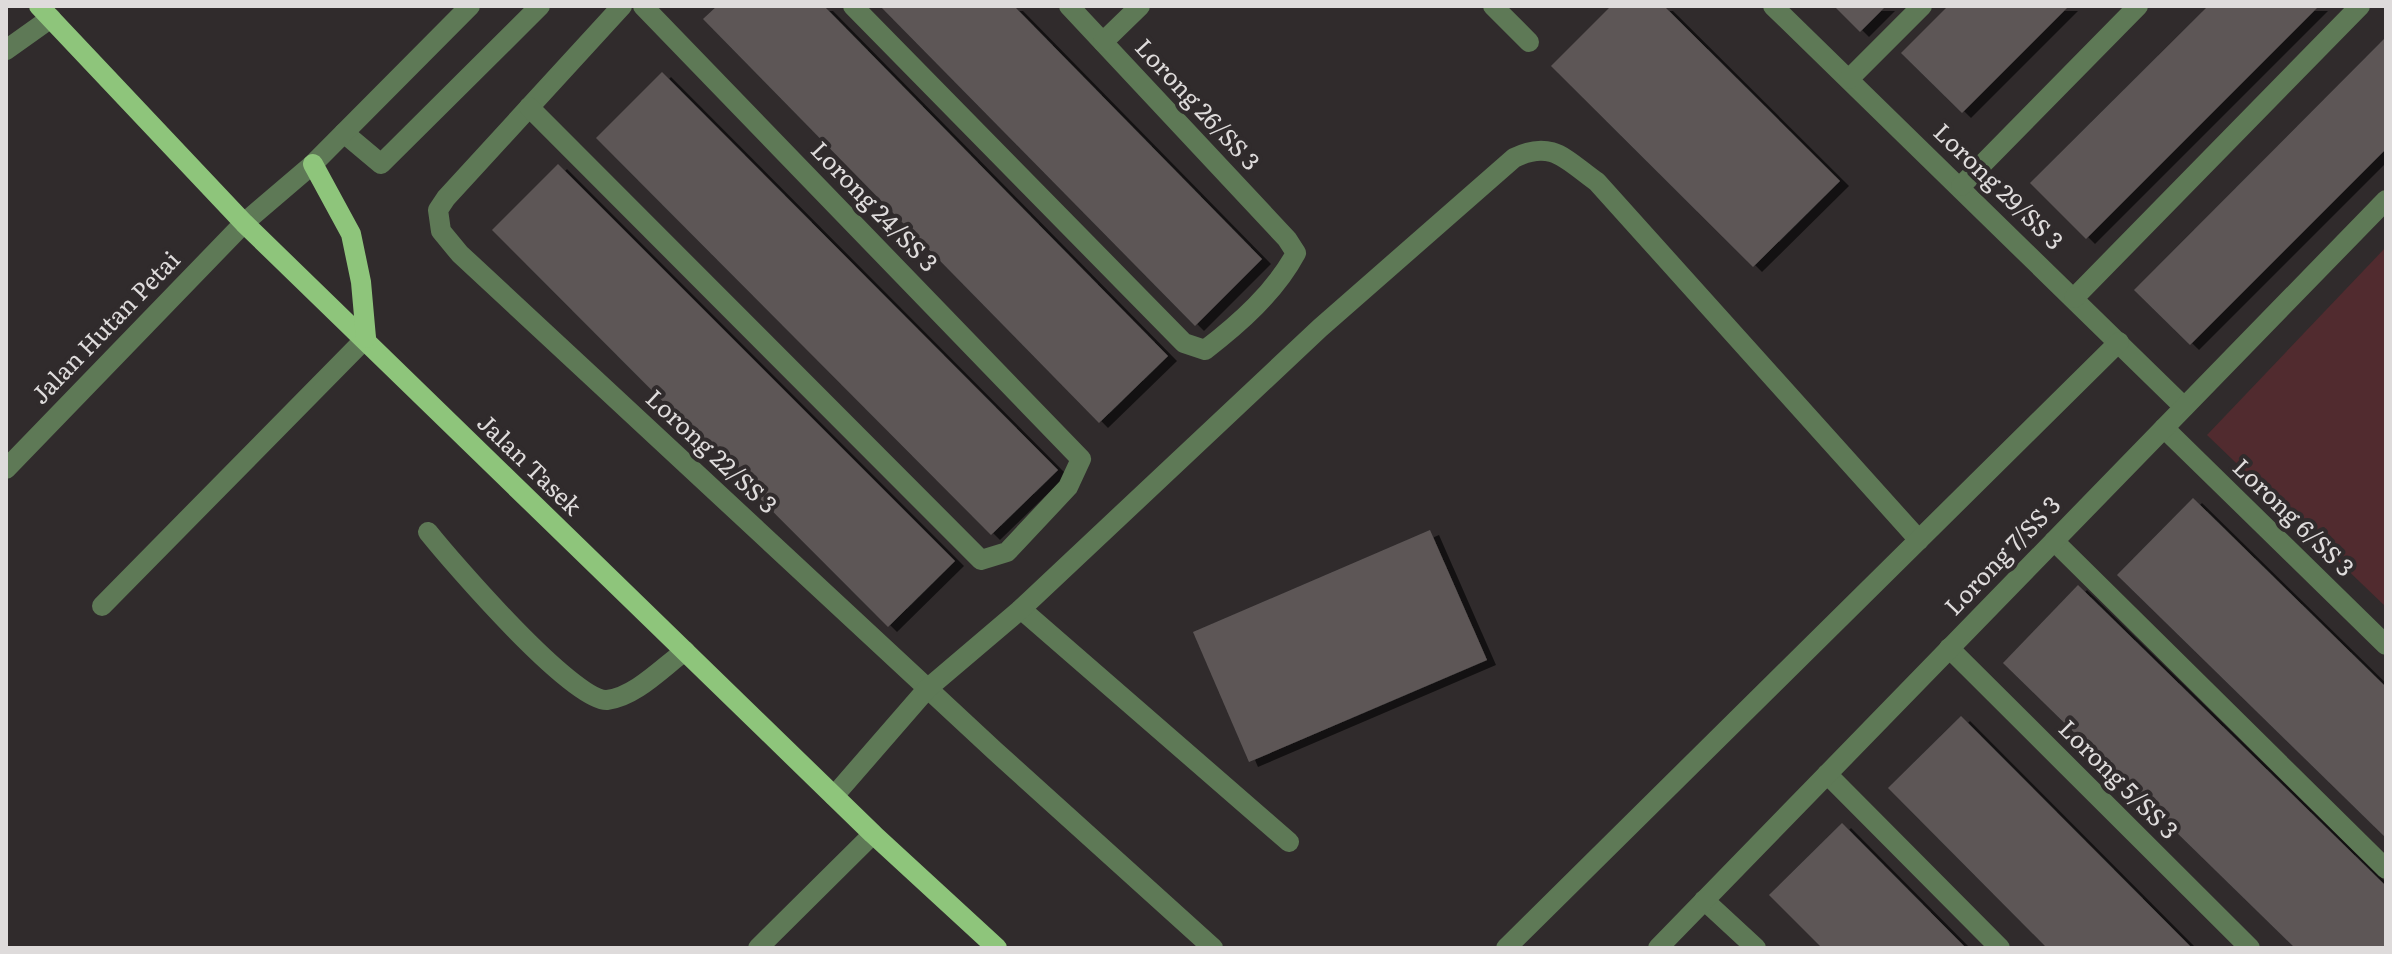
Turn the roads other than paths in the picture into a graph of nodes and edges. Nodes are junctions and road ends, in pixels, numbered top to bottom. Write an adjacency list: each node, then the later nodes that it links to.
1 (470, 6): 19 (street, Jalan Hutan Petai)
2 (540, 6): 19 (street)
3 (622, 6): 18 (street, Lorong 22/SS 3)
4 (643, 6): 18 (street, Lorong 24/SS 3)
5 (853, 6): 14 (street, Lorong 26/SS 3)
6 (1069, 6): 14 (street, Lorong 26/SS 3)
7 (1140, 6): 14 (street)
8 (1493, 6): 15 (street)
9 (1773, 6): 17 (street, Lorong 29/SS 3)
10 (1922, 6): 17 (street)
11 (2138, 6): 21 (street)
12 (2360, 6): 24 (street)
13 (45, 12): 16 (street); 23 (main road, Jalan Tasek)
14 (1103, 42)
15 (1529, 42)
16 (6, 50)
17 (1849, 79): 21 (street, Lorong 29/SS 3)
18 (529, 107): 38 (street, Lorong 22/SS 3)
19 (344, 133): 20 (street, Jalan Hutan Petai)
20 (313, 164): 23 (street, Jalan Hutan Petai); 25 (main road)
21 (1961, 186): 24 (street, Lorong 29/SS 3)
22 (2386, 200): 27 (street, Lorong 7/SS 3)
23 (244, 223): 25 (main road, Jalan Tasek); 29 (street, Jalan Hutan Petai)
24 (2074, 298): 26 (street, Lorong 29/SS 3)
25 (366, 338): 33 (street); 37 (main road, Jalan Tasek)
26 (2119, 342): 27 (street, Lorong 29/SS 3); 31 (street)
27 (2184, 407): 28 (street, Lorong 7/SS 3)
28 (2164, 428): 32 (street, Lorong 7/SS 3); 35 (street, Lorong 6/SS 3)
29 (6, 469)
30 (428, 532): 37 (street)
31 (1919, 540): 34 (street); 48 (street)
32 (2054, 541): 36 (street, Lorong 7/SS 3); 43 (street)
33 (102, 606)
34 (1021, 609): 38 (street); 42 (street)
35 (2386, 645)
36 (1949, 648): 39 (street, Lorong 7/SS 3); 52 (street, Lorong 5/SS 3)
37 (685, 651): 40 (main road, Jalan Tasek)
38 (927, 689): 40 (street); 47 (street, Lorong 22/SS 3)
39 (1827, 774): 44 (street, Lorong 7/SS 3); 51 (street)
40 (834, 796): 41 (main road, Jalan Tasek)
41 (873, 834): 45 (street); 46 (main road, Jalan Tasek)
42 (1289, 842)
43 (2386, 869)
44 (1704, 900): 49 (street, Lorong 7/SS 3); 50 (street)
45 (758, 948)
46 (997, 948)
47 (1213, 948)
48 (1506, 948)
49 (1658, 948)
50 (1756, 948)
51 (2000, 948)
52 (2250, 948)

